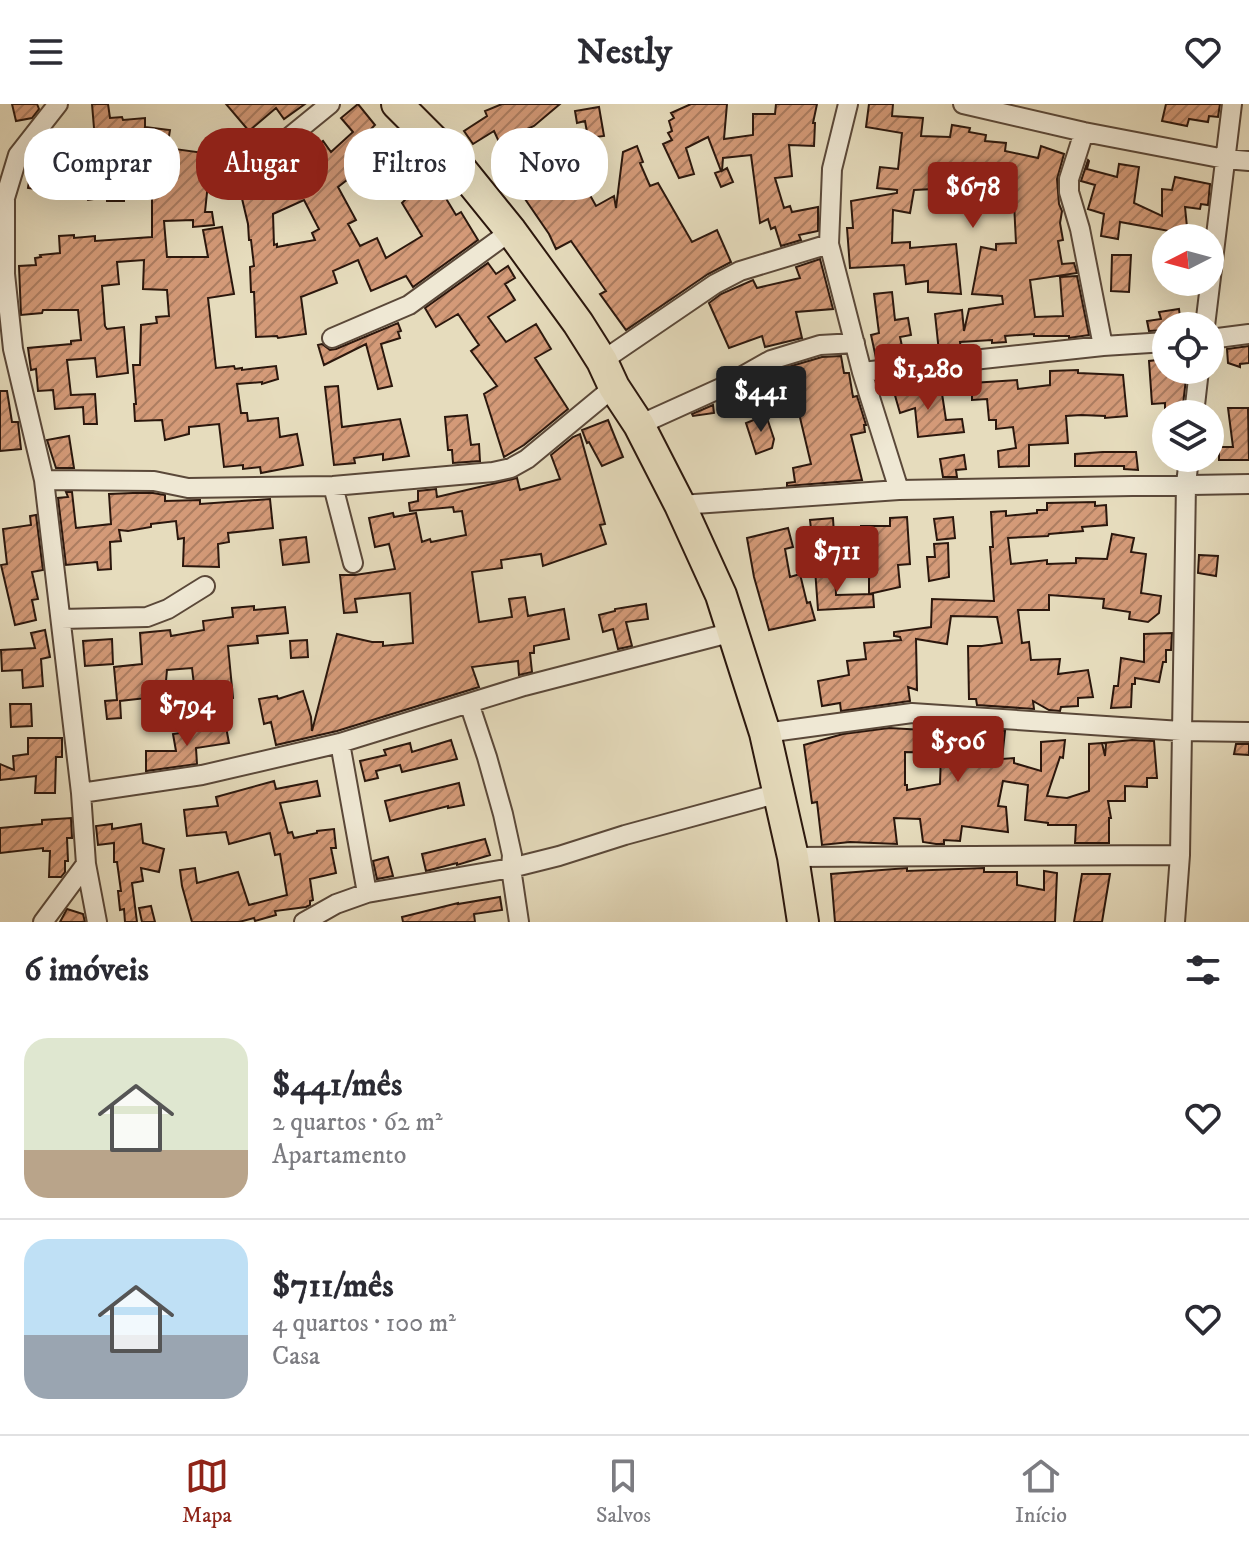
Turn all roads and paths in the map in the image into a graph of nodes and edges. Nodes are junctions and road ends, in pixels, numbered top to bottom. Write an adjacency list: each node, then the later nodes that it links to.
1 (58, 104): 24 (street)
2 (330, 104): 7 (street)
3 (397, 104): 11 (main road)
4 (848, 104): 12 (street)
5 (963, 104): 8 (street)
6 (1232, 104): 9 (street)
7 (301, 128)
8 (1084, 132): 9 (street); 19 (street)
9 (1225, 159): 10 (street); 13 (street)
10 (1249, 161)
11 (511, 231): 16 (street); 21 (main road)
12 (829, 244): 17 (street); 21 (street)
13 (1207, 312)
14 (1249, 334): 15 (street)
15 (1224, 337)
16 (332, 338)
17 (855, 343): 20 (street); 22 (street)
18 (1152, 343): 19 (street)
19 (1103, 346): 20 (street)
20 (862, 372): 28 (street)
21 (608, 374): 22 (main road); 27 (street)
22 (639, 425): 29 (main road)
23 (1187, 472): 25 (street)
24 (44, 480): 27 (street); 32 (street)
25 (1186, 484): 26 (street); 28 (street); 35 (street)
26 (1249, 484)
27 (333, 486): 30 (street)
28 (899, 490): 29 (street)
29 (680, 505): 33 (main road)
30 (353, 563)
31 (205, 586): 32 (street)
32 (61, 619): 39 (street)
33 (733, 632): 34 (street); 37 (main road)
34 (469, 703): 38 (street); 44 (street)
35 (1181, 731): 36 (street); 37 (street); 41 (street)
36 (1249, 732)
37 (765, 733): 40 (main road)
38 (340, 743): 39 (street); 45 (street)
39 (81, 793): 43 (street)
40 (779, 793): 42 (main road); 44 (street)
41 (1180, 855): 42 (street); 51 (street)
42 (793, 857): 50 (main road)
43 (86, 864): 46 (street); 47 (street)
44 (511, 868): 45 (street); 49 (street)
45 (367, 893): 48 (street)
46 (43, 922)
47 (97, 922)
48 (304, 922)
49 (519, 922)
50 (803, 922)
51 (1175, 922)

